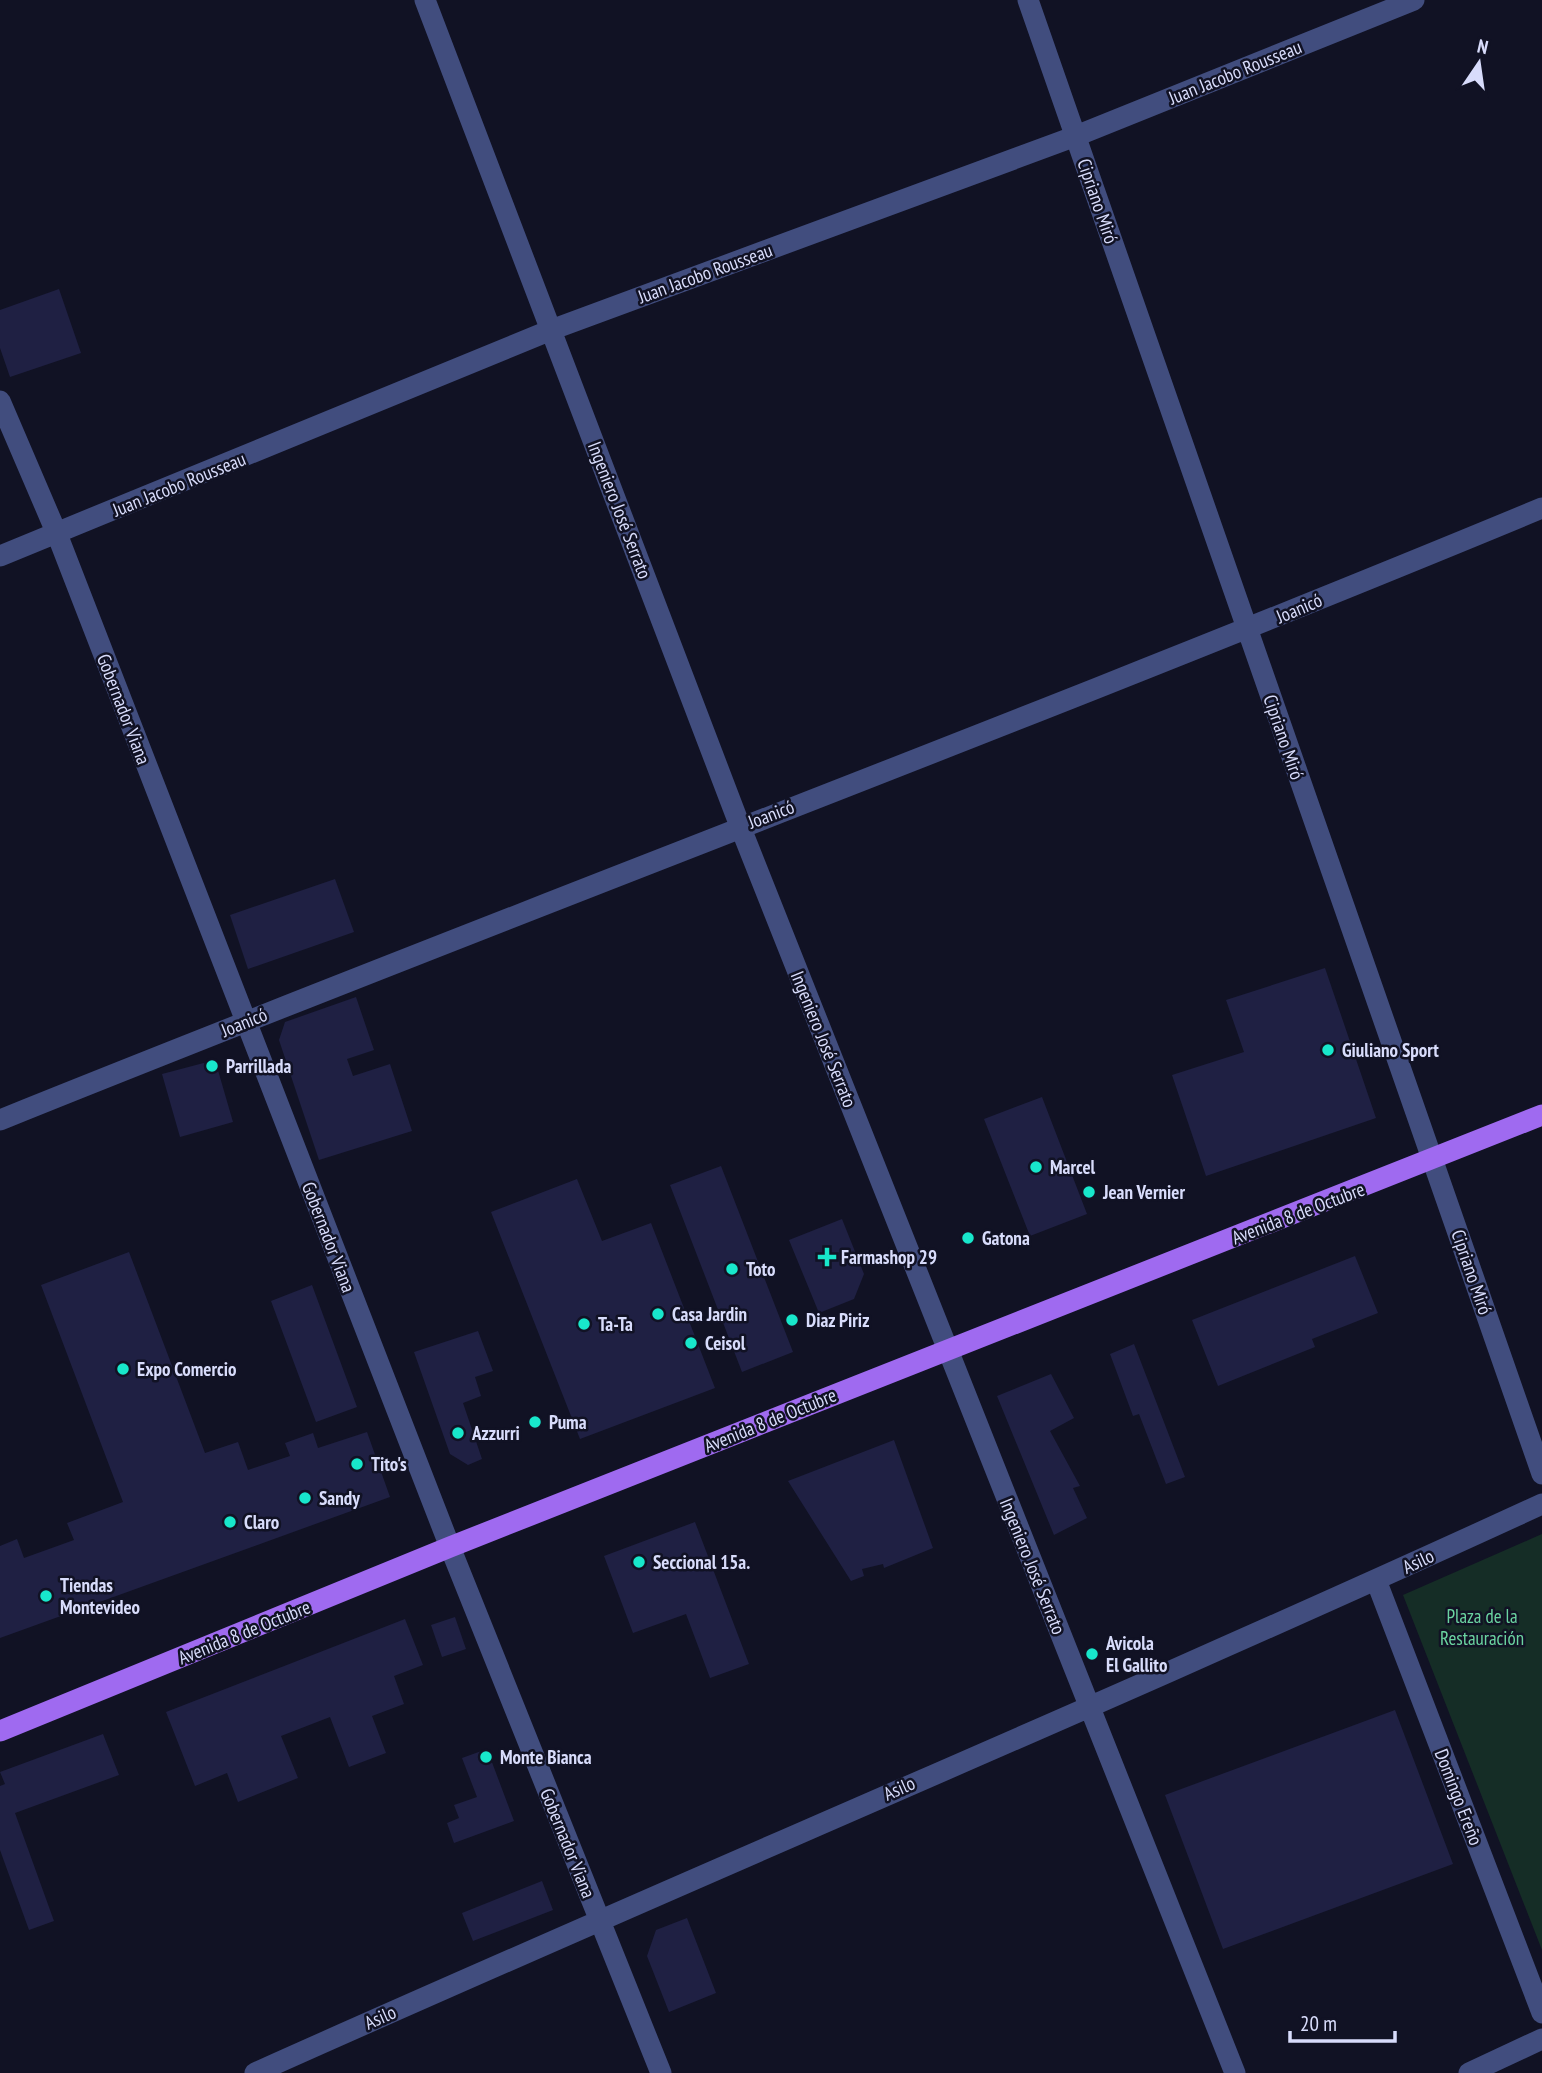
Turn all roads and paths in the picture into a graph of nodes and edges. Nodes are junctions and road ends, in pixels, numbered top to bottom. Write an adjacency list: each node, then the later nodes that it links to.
1 (425, 0): 5 (street, Ingeniero José Serrato)
2 (1028, 0): 4 (street, Cipriano Miró)
3 (1415, 0): 4 (street, Juan Jacobo Rousseau)
4 (1076, 136): 5 (street, Juan Jacobo Rousseau); 10 (street, Cipriano Miró)
5 (551, 330): 8 (street, Juan Jacobo Rousseau); 11 (street, Ingeniero José Serrato)
6 (0, 401): 8 (street, Gobernador Viana)
7 (1542, 508): 10 (street, Joanicó)
8 (57, 534): 9 (street, Juan Jacobo Rousseau); 12 (street, Gobernador Viana)
9 (0, 556)
10 (1247, 630): 11 (street, Joanicó); 15 (street, Cipriano Miró)
11 (740, 826): 12 (street, Joanicó); 16 (street, Ingeniero José Serrato)
12 (244, 1021): 14 (street, Joanicó); 19 (street, Gobernador Viana)
13 (1542, 1115): 15 (main road, Avenida 8 de Octubre)
14 (0, 1120)
15 (1433, 1160): 16 (main road, Avenida 8 de Octubre); 17 (street, Cipriano Miró)
16 (947, 1350): 19 (main road, Avenida 8 de Octubre); 21 (street, Ingeniero José Serrato)
17 (1542, 1474)
18 (1542, 1504): 20 (street, Asilo)
19 (450, 1547): 22 (main road, Avenida 8 de Octubre); 23 (street, Gobernador Viana)
20 (1376, 1580): 21 (street, Asilo); 24 (street, Domingo Ereño)
21 (1088, 1706): 23 (street, Asilo); 28 (street, Ingeniero José Serrato)
22 (0, 1731)
23 (599, 1919): 26 (street, Asilo); 27 (street, Gobernador Viana)
24 (1542, 2013)
25 (1542, 2039): 29 (street)
26 (255, 2073)
27 (661, 2073)
28 (1235, 2073)
29 (1469, 2073)

